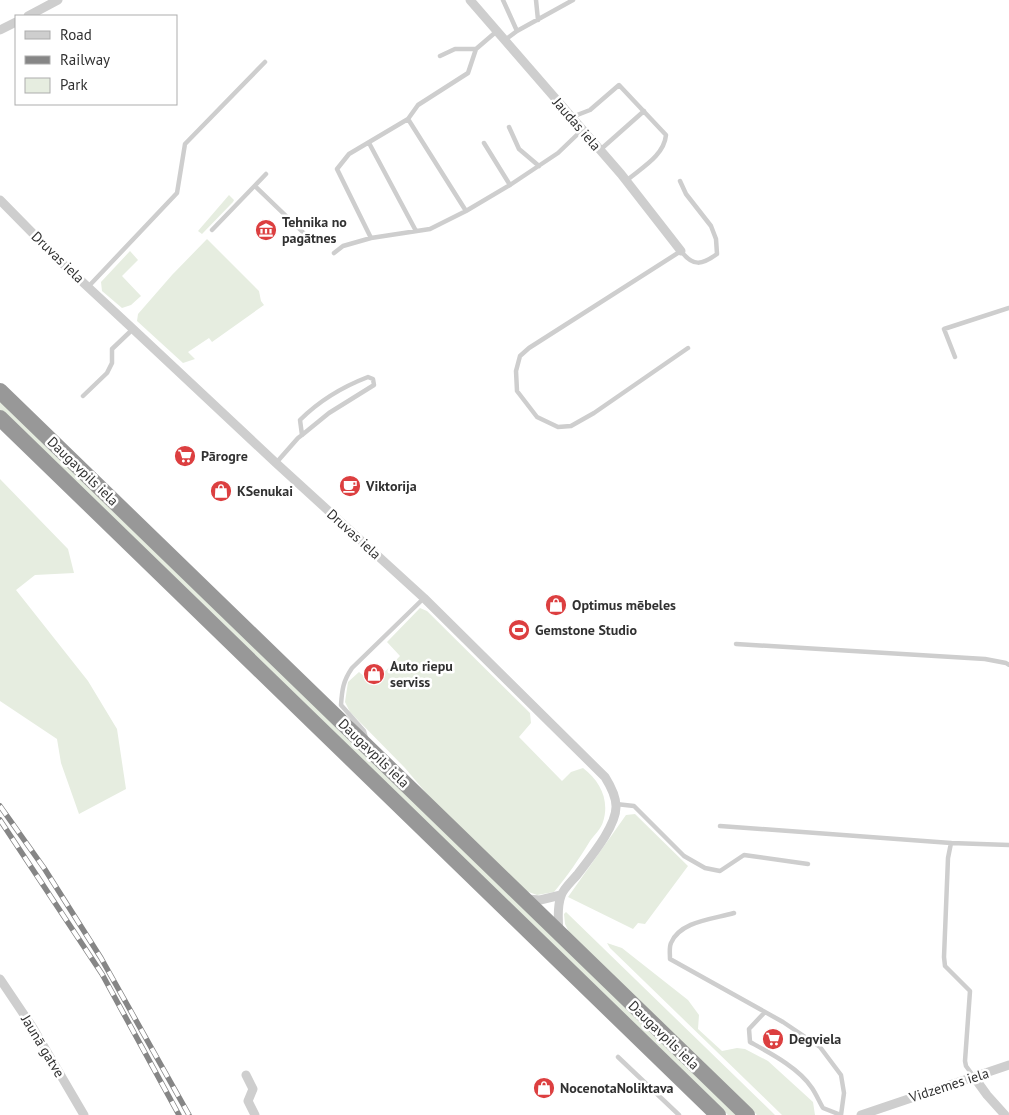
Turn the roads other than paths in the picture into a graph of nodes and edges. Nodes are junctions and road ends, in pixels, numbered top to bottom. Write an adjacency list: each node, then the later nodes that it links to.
1 (58, 0): 6 (street)
2 (470, 0): 10 (street, Jaudas iela)
3 (503, 0): 11 (lane)
4 (536, 0): 7 (lane)
5 (573, 0): 7 (lane)
6 (30, 15)
7 (538, 20): 11 (lane)
8 (15, 22): 9 (street)
9 (0, 30)
10 (497, 31): 12 (street, Jaudas iela); 13 (lane)
11 (517, 31): 12 (lane)
12 (505, 40): 17 (street, Jaudas iela)
13 (476, 48): 14 (lane); 18 (lane)
14 (440, 56)
15 (265, 62): 38 (lane)
16 (644, 111): 17 (lane); 23 (lane); 26 (lane)
17 (571, 118): 20 (street, Jaudas iela)
18 (408, 119): 21 (lane); 31 (lane)
19 (509, 127): 24 (lane)
20 (582, 130): 23 (street, Jaudas iela); 24 (lane)
21 (369, 143): 33 (lane); 34 (lane)
22 (484, 143): 28 (lane)
23 (600, 150): 26 (street, Jaudas iela)
24 (538, 166): 28 (lane)
25 (266, 174): 29 (lane)
26 (626, 180): 36 (street, Jaudas iela)
27 (680, 181): 36 (lane)
28 (510, 185): 31 (lane)
29 (255, 186): 32 (lane); 35 (lane)
30 (0, 200): 38 (street, Druvas iela)
31 (466, 211): 33 (lane)
32 (212, 230)
33 (416, 231): 34 (lane)
34 (371, 238): 37 (lane)
35 (311, 240)
36 (681, 251): 41 (lane)
37 (334, 253)
38 (88, 287): 40 (street, Druvas iela)
39 (1009, 308): 42 (lane)
40 (133, 329): 44 (lane); 47 (street, Druvas iela)
41 (688, 348)
42 (955, 357)
43 (0, 391): 51 (highway, Daugavpils iela)
44 (82, 396)
45 (0, 418): 70 (highway, Daugavpils iela)
46 (302, 435): 46 (lane); 47 (lane)
47 (276, 463): 48 (street, Druvas iela)
48 (424, 598): 51 (lane); 52 (street, Druvas iela)
49 (736, 644): 50 (lane)
50 (1009, 665)
51 (368, 747): 58 (highway, Daugavpils iela)
52 (616, 804): 56 (lane); 57 (street)
53 (720, 826): 54 (lane)
54 (951, 843): 55 (lane); 66 (lane)
55 (1009, 845)
56 (808, 864)
57 (561, 895): 58 (street); 60 (street)
58 (524, 899): 60 (highway, Daugavpils iela)
59 (734, 913): 62 (lane)
60 (560, 933): 71 (highway, Daugavpils iela)
61 (0, 979): 67 (street, Jaunā gatve)
62 (764, 1012): 62 (lane)
63 (618, 1057): 69 (lane)
64 (1009, 1065): 66 (street, Vidzemes iela)
65 (246, 1075): 68 (street)
66 (974, 1077): 72 (street, Vidzemes iela); 73 (street)
67 (84, 1115)
68 (255, 1115)
69 (679, 1115)
70 (718, 1115)
71 (747, 1115)
72 (861, 1115)
73 (1005, 1115)

